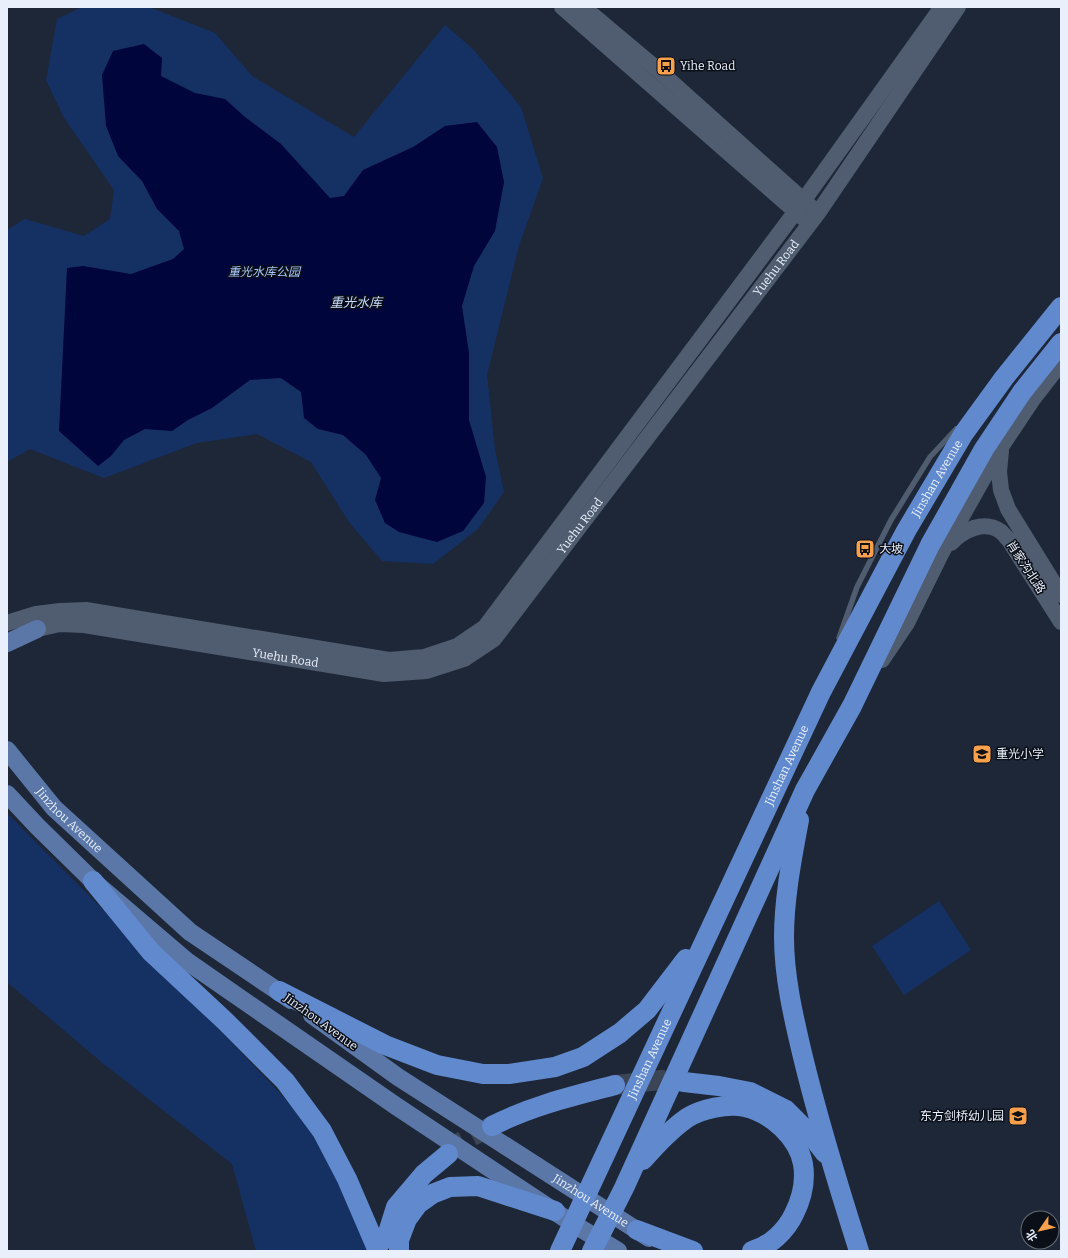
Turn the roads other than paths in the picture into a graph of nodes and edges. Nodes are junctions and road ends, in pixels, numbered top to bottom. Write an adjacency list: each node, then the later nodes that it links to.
1 (562, 7): 5 (main road)
2 (584, 7): 5 (main road)
3 (942, 7): 5 (main road, Yuehu Road)
4 (958, 7): 6 (main road, Yuehu Road)
5 (800, 205): 6 (main road); 17 (main road, Yuehu Road)
6 (814, 219): 18 (main road, Yuehu Road)
7 (1061, 307): 10 (highway, Jinshan Avenue)
8 (1061, 343): 24 (highway, Jinshan Avenue)
9 (1061, 363): 13 (main road)
10 (1004, 378): 11 (lane); 23 (highway, Jinshan Avenue)
11 (967, 418)
12 (962, 423): 21 (lane)
13 (1001, 447): 14 (main road); 15 (main road, 肖家沟北路)
14 (942, 552): 16 (main road, 肖家沟北路); 24 (main road)
15 (1061, 595)
16 (1061, 622)
17 (7, 624)
18 (37, 629): 19 (main road, Yuehu Road); 20 (main road)
19 (7, 638)
20 (7, 643)
21 (836, 647)
22 (834, 654): 23 (lane)
23 (821, 692): 29 (highway, Jinshan Avenue)
24 (852, 706): 26 (highway, Jinshan Avenue)
25 (7, 754): 30 (main road, Jinzhou Avenue)
26 (805, 790): 35 (highway); 36 (highway, Jinshan Avenue)
27 (7, 794): 28 (main road, Jinzhou Avenue)
28 (93, 881): 37 (main road, Jinzhou Avenue); 40 (highway)
29 (712, 923): 30 (highway); 39 (highway, Jinshan Avenue)
30 (279, 991): 38 (main road, Jinzhou Avenue)
31 (684, 1082): 35 (highway)
32 (615, 1085): 33 (highway)
33 (492, 1126)
34 (448, 1154): 41 (highway)
35 (830, 1160): 48 (highway)
36 (627, 1182): 43 (highway, Jinshan Avenue); 47 (highway)
37 (555, 1211): 42 (highway); 44 (main road, Jinzhou Avenue)
38 (636, 1230): 45 (main road, Jinzhou Avenue); 46 (highway)
39 (561, 1248)
40 (378, 1251)
41 (383, 1251)
42 (399, 1251)
43 (592, 1251)
44 (618, 1251)
45 (670, 1251)
46 (693, 1251)
47 (752, 1251)
48 (859, 1251)

